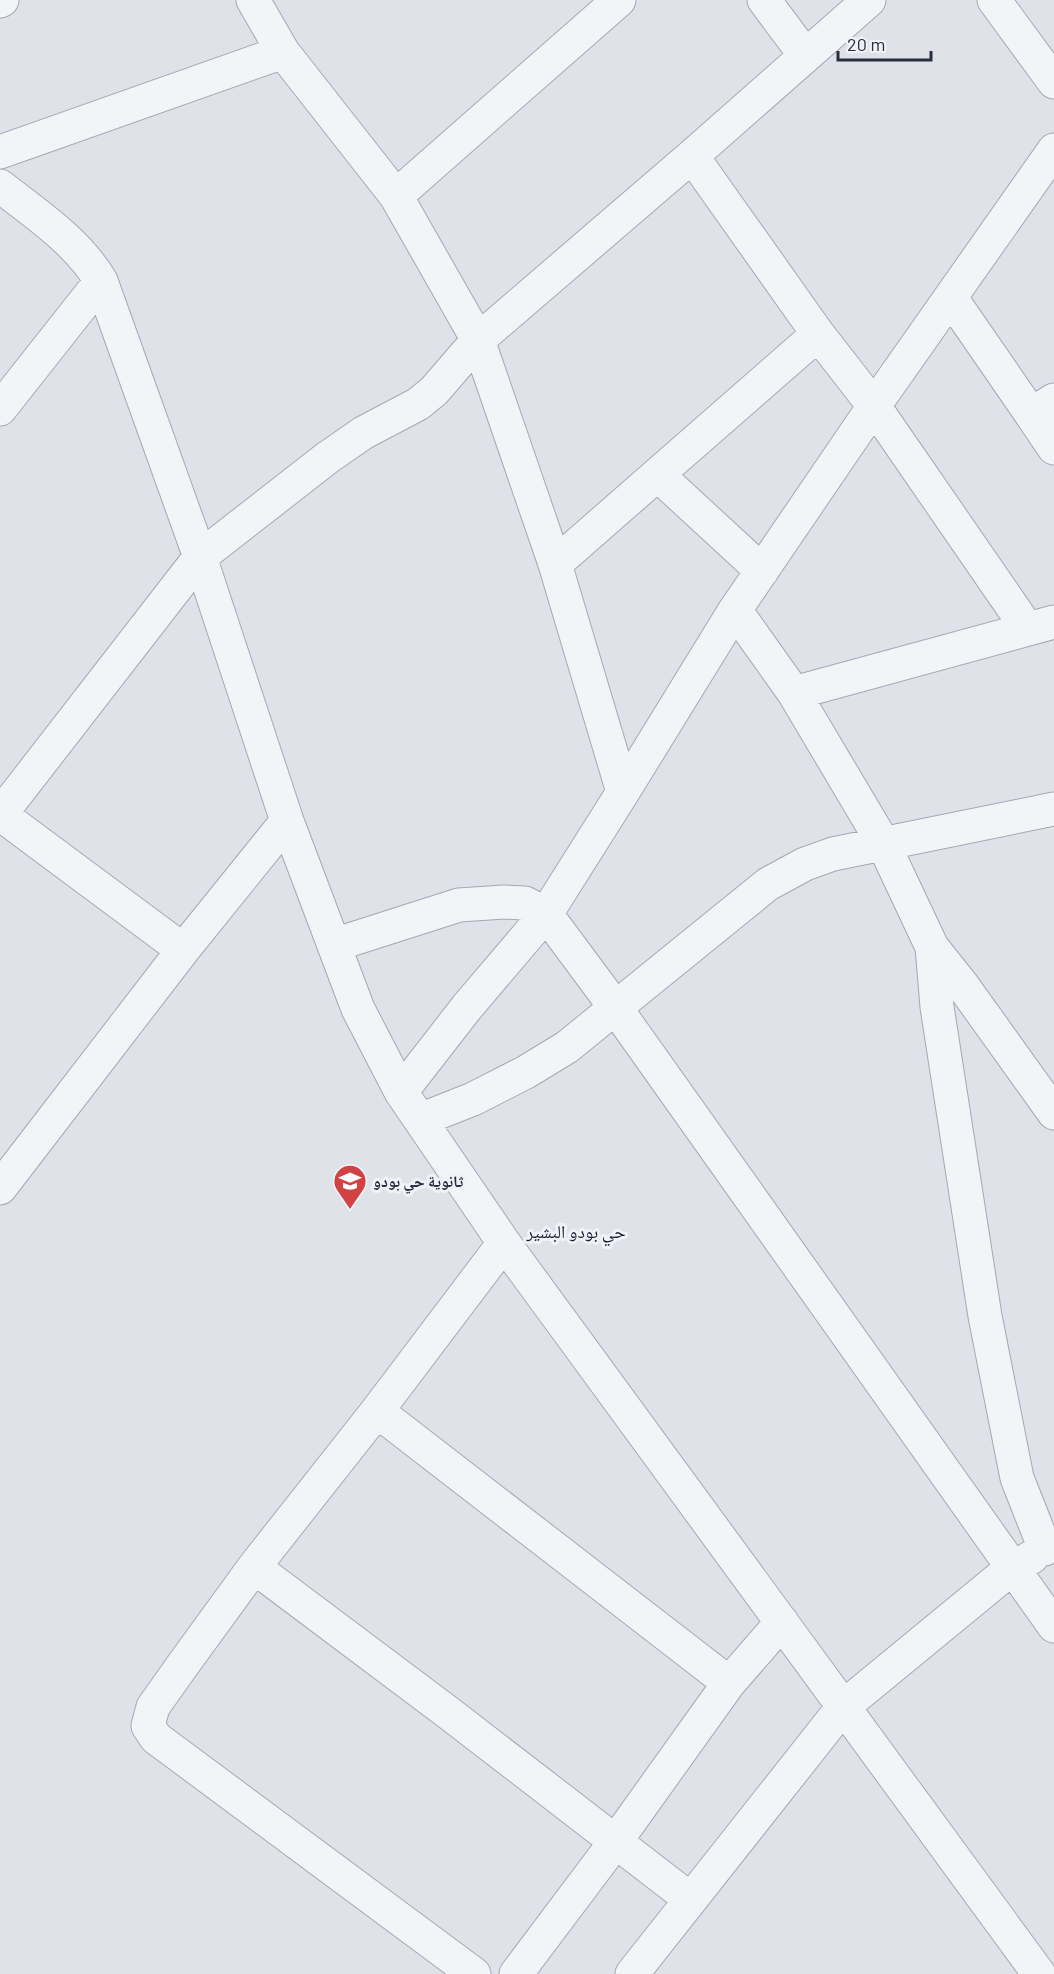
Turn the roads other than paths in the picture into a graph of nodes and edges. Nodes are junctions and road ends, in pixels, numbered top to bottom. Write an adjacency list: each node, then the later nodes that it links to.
1 (253, 0): 6 (street)
2 (619, 0): 13 (street)
3 (764, 0): 7 (street)
4 (869, 0): 7 (street)
5 (994, 0): 8 (street)
6 (283, 52): 10 (street); 13 (street)
7 (805, 55): 11 (street)
8 (1054, 81)
9 (1054, 150): 15 (street)
10 (0, 152)
11 (692, 156): 16 (street); 17 (street)
12 (0, 186): 14 (street)
13 (396, 196): 17 (street)
14 (101, 281): 20 (street); 23 (street)
15 (951, 298): 18 (street); 19 (street)
16 (818, 334): 18 (street); 22 (street)
17 (478, 340): 23 (street); 24 (street)
18 (874, 406): 25 (street); 27 (street)
19 (1042, 407): 21 (street)
20 (0, 409)
21 (1054, 448)
22 (658, 475): 24 (street); 25 (street)
23 (200, 557): 31 (street); 32 (street)
24 (555, 564): 29 (street)
25 (762, 571): 26 (street)
26 (735, 610): 28 (street); 29 (street)
27 (1040, 625): 28 (street)
28 (794, 693): 33 (street)
29 (623, 792): 34 (street)
30 (1054, 809): 33 (street)
31 (0, 814): 37 (street)
32 (287, 821): 35 (street); 37 (street)
33 (883, 843): 36 (street); 38 (street)
34 (546, 914): 35 (street); 38 (street); 39 (street)
35 (334, 945): 39 (street)
36 (932, 947): 40 (street); 45 (street)
37 (183, 950): 42 (street)
38 (615, 1007): 41 (street); 47 (street)
39 (401, 1092): 41 (street)
40 (1054, 1113)
41 (420, 1120): 43 (street)
42 (0, 1188)
43 (504, 1243): 44 (street); 48 (street)
44 (377, 1411): 46 (street); 50 (street)
45 (1049, 1546): 47 (street)
46 (254, 1567): 52 (street); 54 (street)
47 (1012, 1568): 49 (street); 51 (street)
48 (782, 1622): 50 (street); 51 (street)
49 (1054, 1626)
50 (729, 1683): 52 (street)
51 (843, 1707): 53 (street); 57 (street)
52 (616, 1841): 53 (street); 55 (street)
53 (690, 1899): 56 (street)
54 (474, 1974)
55 (516, 1974)
56 (632, 1974)
57 (1039, 1974)

